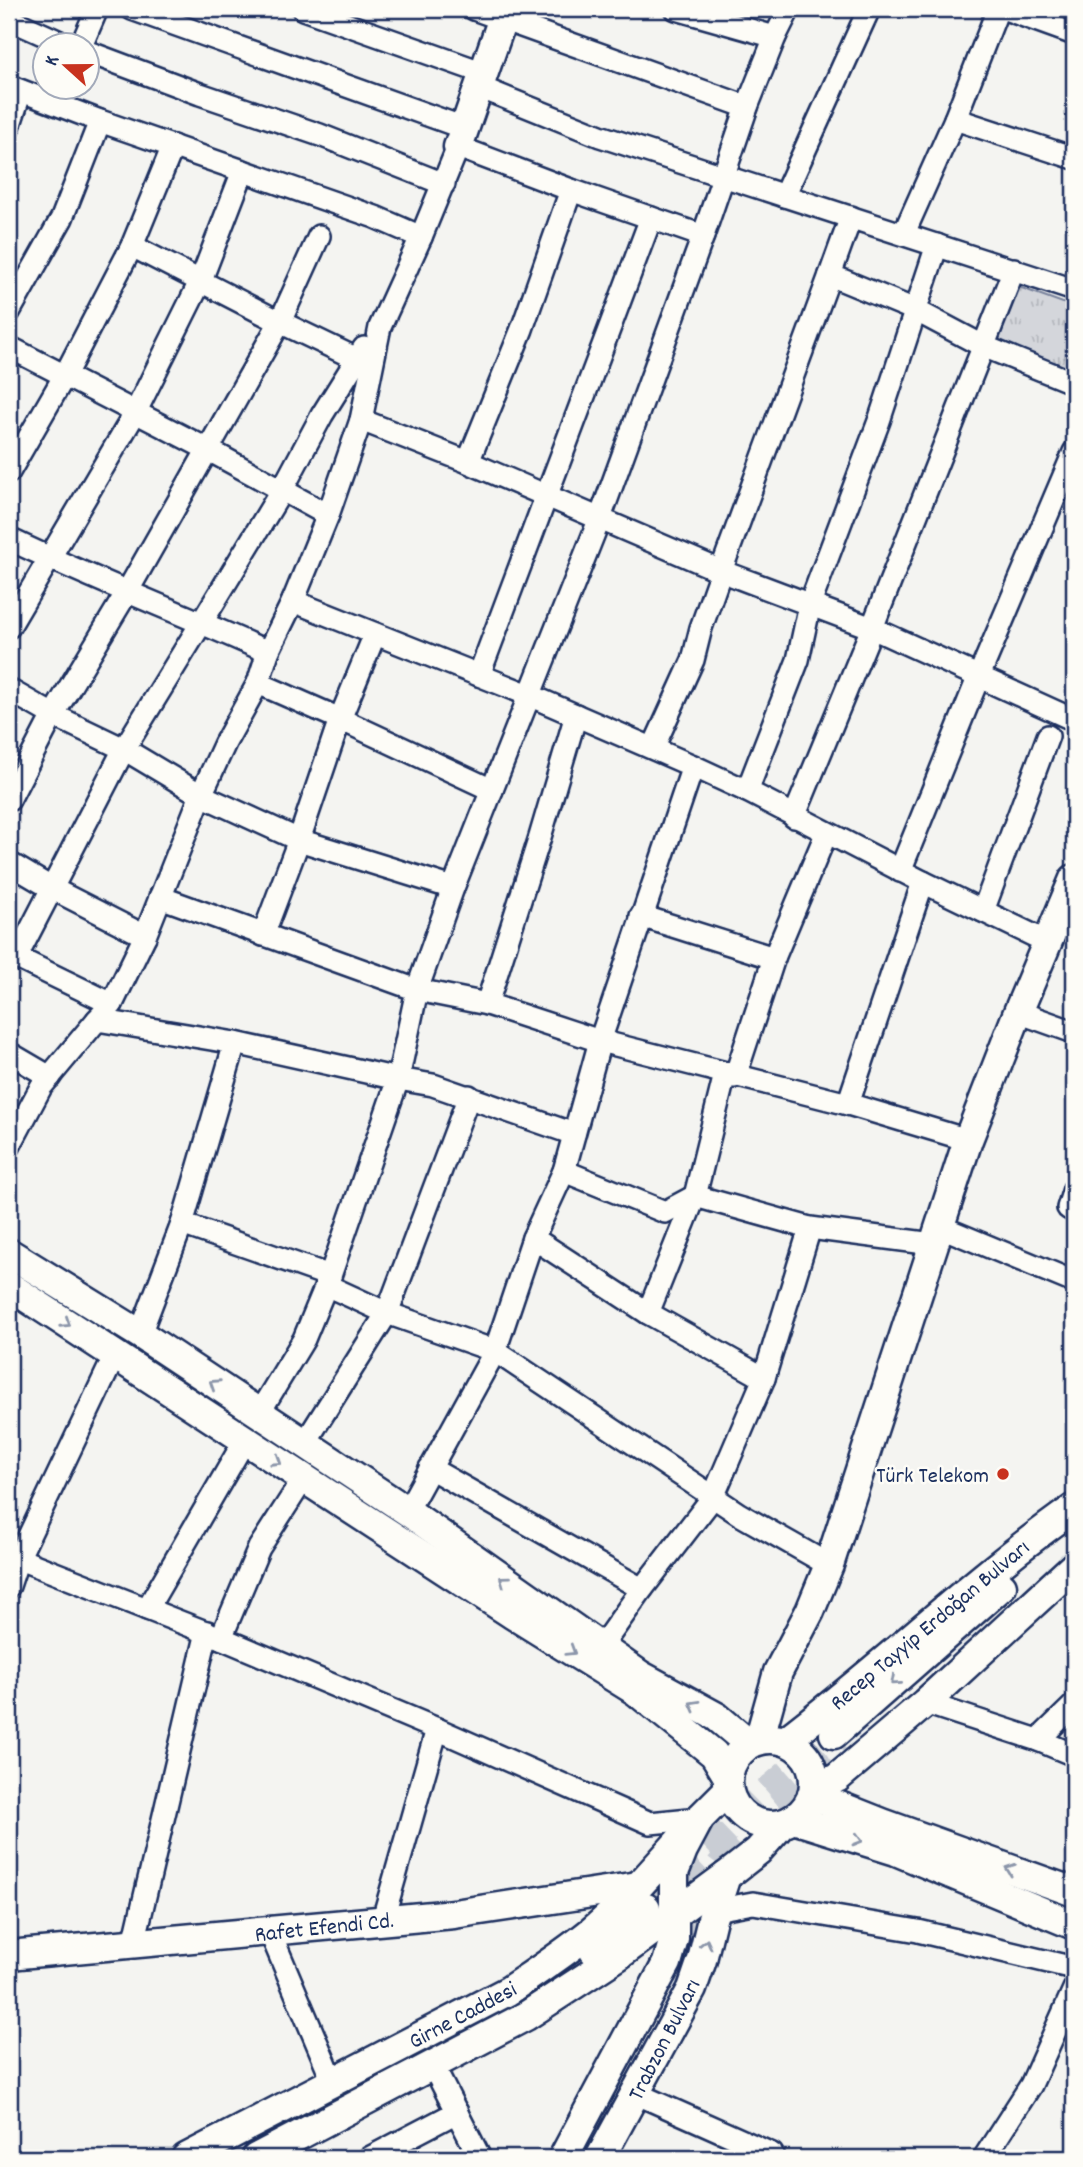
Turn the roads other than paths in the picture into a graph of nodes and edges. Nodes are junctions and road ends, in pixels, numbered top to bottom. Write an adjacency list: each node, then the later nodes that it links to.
1 (97, 9): 13 (street)
2 (132, 9): 24 (street)
3 (303, 9): 17 (street)
4 (474, 9): 10 (street)
5 (676, 9): 15 (street)
6 (789, 9): 15 (street)
7 (869, 9): 31 (street)
8 (998, 9): 21 (street)
9 (1005, 9): 14 (street)
10 (504, 14): 17 (main road); 20 (street)
11 (9, 19): 12 (street)
12 (37, 32)
13 (87, 32)
14 (1074, 34)
15 (775, 37): 20 (street)
16 (102, 57): 29 (street)
17 (481, 80): 24 (main road); 28 (street)
18 (15, 89): 23 (street)
19 (70, 102): 22 (street)
20 (747, 107): 28 (street)
21 (955, 119): 26 (street); 34 (street)
22 (100, 121): 25 (street); 45 (street)
23 (9, 128)
24 (461, 138): 29 (street); 30 (street)
25 (173, 146): 27 (street); 39 (street)
26 (1074, 158)
27 (243, 172): 37 (street); 42 (street)
28 (724, 177): 31 (street); 36 (street)
29 (444, 184): 37 (street)
30 (570, 190): 32 (street); 57 (street)
31 (784, 196): 33 (street)
32 (651, 218): 36 (street); 60 (street)
33 (850, 218): 34 (street); 41 (street)
34 (904, 233): 38 (street)
35 (319, 236): 46 (street)
36 (703, 236): 62 (street)
37 (421, 237): 47 (street)
38 (937, 245): 40 (street); 44 (street)
39 (132, 246): 42 (street); 51 (street)
40 (1014, 269): 43 (street); 48 (street)
41 (830, 275): 44 (street); 65 (street)
42 (201, 280): 46 (street); 53 (street)
43 (1074, 290)
44 (915, 310): 48 (street); 68 (street)
45 (9, 312)
46 (280, 322): 50 (street); 55 (street)
47 (380, 327): 50 (street); 54 (street)
48 (983, 346): 52 (street); 71 (street)
49 (9, 347): 51 (street)
50 (356, 359): 59 (street)
51 (65, 375): 53 (street); 58 (street)
52 (1074, 383)
53 (135, 412): 55 (street); 64 (street)
54 (361, 420): 57 (street); 61 (street)
55 (207, 449): 59 (street); 66 (street)
56 (1074, 452): 75 (street)
57 (468, 463): 60 (street)
58 (9, 472)
59 (282, 490): 61 (street); 69 (street)
60 (547, 495): 62 (street); 74 (street)
61 (328, 515): 67 (street)
62 (600, 518): 65 (street); 78 (street)
63 (9, 539): 64 (street)
64 (49, 559): 66 (street); 70 (street)
65 (721, 570): 68 (street); 84 (street)
66 (127, 592): 69 (street); 79 (street)
67 (293, 601): 72 (street); 73 (street)
68 (810, 604): 71 (street); 88 (street)
69 (202, 622): 73 (street); 85 (street)
70 (9, 627)
71 (872, 628): 75 (street); 91 (street)
72 (375, 634): 74 (street); 81 (street)
73 (268, 652): 76 (street)
74 (479, 675): 78 (street)
75 (978, 676): 82 (street); 95 (street)
76 (258, 683): 81 (street); 89 (street)
77 (9, 690): 79 (street)
78 (528, 695): 80 (street); 87 (street)
79 (54, 715): 85 (street); 90 (street)
80 (576, 715): 84 (street); 110 (street)
81 (340, 719): 87 (street); 93 (street)
82 (1074, 720)
83 (1048, 736): 101 (street)
84 (653, 748): 86 (street)
85 (124, 749): 89 (street); 99 (street)
86 (693, 766): 88 (street); 102 (street)
87 (492, 790): 98 (street)
88 (747, 791): 91 (street)
89 (201, 795): 93 (street); 100 (street)
90 (9, 800)
91 (794, 817): 92 (street)
92 (826, 834): 95 (street); 108 (street)
93 (299, 840): 98 (street); 104 (street)
94 (9, 863): 99 (street)
95 (900, 871): 97 (street)
96 (1074, 879): 103 (main road)
97 (923, 883): 101 (street); 121 (street)
98 (453, 888): 109 (street)
99 (53, 889): 105 (street); 107 (street)
100 (160, 898): 104 (street); 105 (street)
101 (983, 911): 106 (street)
102 (641, 916): 108 (street); 114 (street)
103 (1067, 917): 106 (main road)
104 (264, 935): 109 (street)
105 (145, 936): 111 (street)
106 (1047, 942): 112 (main road)
107 (13, 956): 111 (street)
108 (774, 958): 117 (street)
109 (417, 990): 110 (street); 119 (street)
110 (487, 1004): 114 (street)
111 (105, 1012): 115 (street); 118 (street)
112 (1018, 1012): 113 (street); 123 (main road)
113 (1074, 1032)
114 (600, 1041): 117 (street); 122 (street)
115 (236, 1043): 119 (street); 129 (street)
116 (9, 1053): 118 (street)
117 (730, 1075): 121 (street); 127 (street)
118 (50, 1077): 124 (street)
119 (398, 1079): 120 (street); 134 (street)
120 (469, 1096): 122 (street); 137 (street)
121 (848, 1104): 123 (street)
122 (574, 1134): 125 (street)
123 (968, 1140): 131 (main road)
124 (9, 1145)
125 (564, 1171): 127 (street); 132 (street)
126 (1074, 1189): 128 (street)
127 (695, 1196): 130 (street); 138 (street)
128 (1074, 1211)
129 (183, 1224): 134 (street); 139 (street)
130 (810, 1227): 131 (street); 142 (street)
131 (936, 1235): 135 (street); 154 (main road)
132 (533, 1238): 138 (street); 140 (street)
133 (9, 1253): 139 (main road)
134 (328, 1280): 137 (street); 143 (street)
135 (1074, 1282)
136 (9, 1286): 141 (main road, one-way to 141)
137 (387, 1313): 140 (street); 145 (street)
138 (648, 1313): 142 (street)
139 (140, 1334): 143 (main road, one-way to 139)
140 (495, 1351): 146 (street); 148 (street)
141 (115, 1355): 144 (main road); 153 (street)
142 (764, 1378): 148 (street)
143 (259, 1413): 145 (main road)
144 (245, 1440): 147 (main road, one-way to 147); 158 (street)
145 (305, 1443): 150 (main road)
146 (430, 1468): 150 (street); 157 (street)
147 (304, 1478): 159 (street); 167 (main road, one-way to 167)
148 (713, 1497): 154 (street); 157 (street)
149 (1074, 1508): 165 (main road, Recep Tayyip Erdoğan Bulvarı)
150 (407, 1511): 160 (main road, one-way to 150)
151 (1074, 1521): 152 (main road, one-way to 152)
152 (1074, 1553)
153 (13, 1557): 156 (street); 158 (street)
154 (829, 1565): 165 (main road)
155 (1074, 1566): 161 (main road)
156 (9, 1586)
157 (642, 1589): 160 (street)
158 (147, 1609): 159 (street)
159 (214, 1635): 163 (street); 179 (street)
160 (601, 1647): 165 (main road, one-way to 160)
161 (925, 1703): 164 (street); 168 (main road)
162 (1074, 1705): 164 (street)
163 (437, 1730): 169 (street); 176 (street)
164 (1038, 1740): 166 (street)
165 (769, 1741): 167 (main road); 168 (main road)
166 (1074, 1755)
167 (728, 1784): 169 (main road, Trabzon Bulvarı); 170 (main road)
168 (813, 1791): 170 (main road); 172 (main road, one-way to 168)
169 (700, 1818): 173 (main road, Girne Caddesi); 175 (main road, Trabzon Bulvarı)
170 (788, 1822): 171 (main road); 177 (main road, one-way to 177)
171 (726, 1876): 174 (main road, Trabzon Bulvarı); 175 (main road)
172 (1074, 1892)
173 (642, 1897): 176 (main road, Rafet Efendi Cd.); 187 (main road, Girne Caddesi); 191 (main road, Girne Caddesi)
174 (715, 1910): 182 (street); 188 (main road, Trabzon Bulvarı, one-way to 174)
175 (675, 1913): 181 (main road); 185 (main road, Trabzon Bulvarı)
176 (383, 1919): 178 (main road, Rafet Efendi Cd.)
177 (1074, 1925)
178 (270, 1932): 179 (main road, Rafet Efendi Cd.); 187 (street)
179 (134, 1943): 180 (main road, Rafet Efendi Cd.)
180 (9, 1955)
181 (618, 1956): 185 (main road); 186 (main road, Girne Caddesi)
182 (1074, 1968)
183 (673, 1982): 196 (main road)
184 (1074, 1989): 199 (street)
185 (641, 2010): 195 (main road, Trabzon Bulvarı)
186 (432, 2066): 189 (street); 192 (main road, Girne Caddesi)
187 (333, 2081): 190 (main road, Girne Caddesi)
188 (635, 2093): 197 (main road, Trabzon Bulvarı); 198 (street)
189 (457, 2112): 193 (street); 194 (street)
190 (187, 2158)
191 (213, 2158)
192 (256, 2158)
193 (369, 2158)
194 (480, 2158)
195 (563, 2158)
196 (586, 2158)
197 (600, 2158)
198 (770, 2158)
199 (984, 2158)

